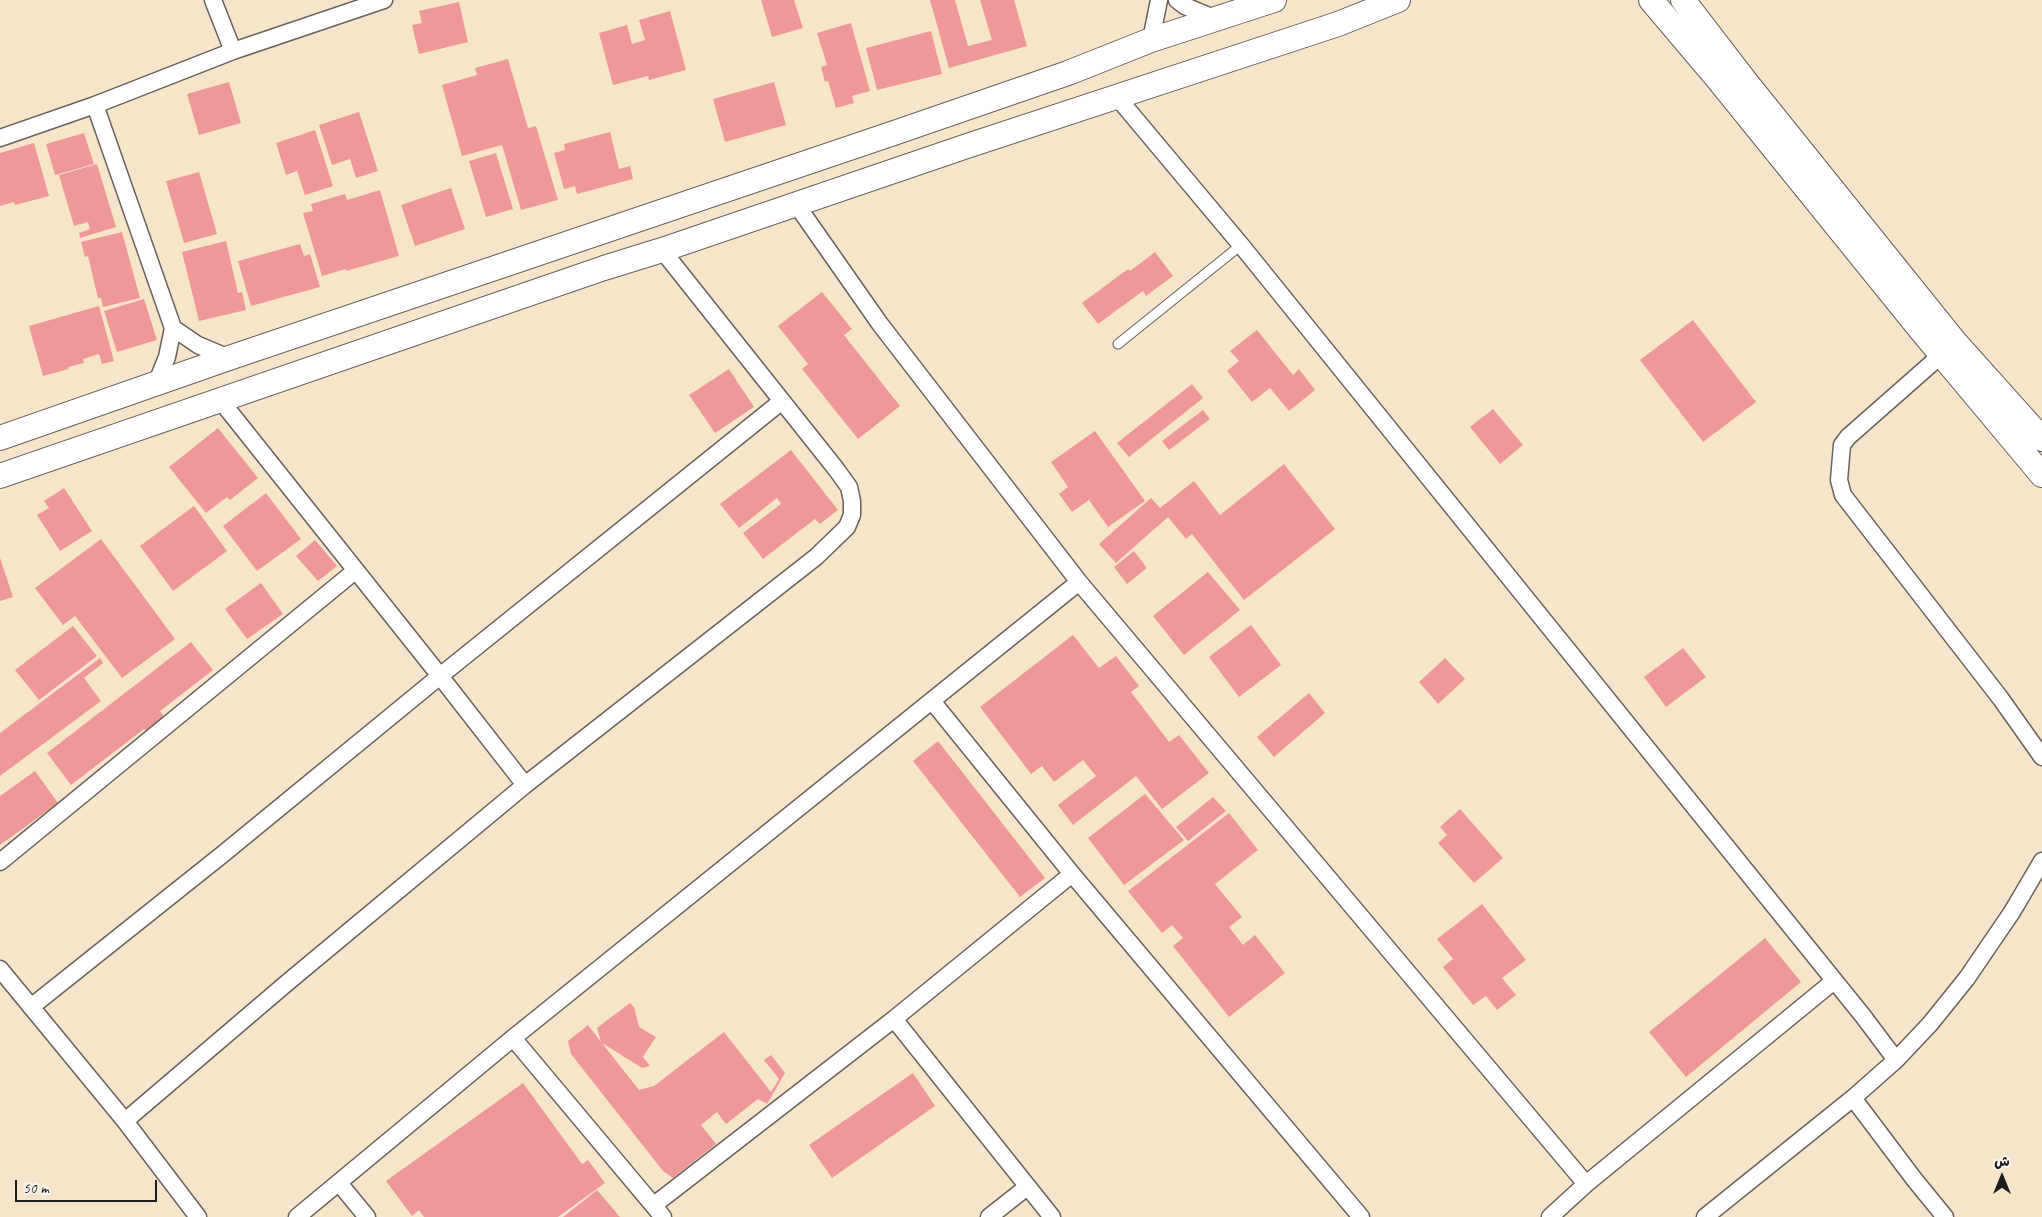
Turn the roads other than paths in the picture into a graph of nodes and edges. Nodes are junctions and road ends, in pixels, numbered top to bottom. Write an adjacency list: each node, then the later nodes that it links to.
1 (213, 0): 11 (street)
2 (384, 0): 11 (street)
3 (1159, 0): 10 (street)
4 (1177, 0): 9 (street)
5 (1274, 0): 9 (street)
6 (1398, 0): 12 (street)
7 (1651, 0): 16 (street)
8 (1683, 0): 16 (street)
9 (1216, 19): 10 (street)
10 (1150, 40): 19 (street)
11 (233, 51): 13 (street)
12 (1117, 97): 15 (street); 17 (street)
13 (96, 104): 14 (street); 21 (street)
14 (0, 138)
15 (796, 204): 18 (street); 33 (street)
16 (1833, 205): 23 (street)
17 (1241, 245): 22 (lane); 42 (street)
18 (662, 250): 20 (street); 27 (street)
19 (474, 276): 20 (street); 24 (street)
20 (496, 305): 26 (street)
21 (174, 328): 24 (street); 25 (street)
22 (1118, 344)
23 (1949, 348): 29 (street); 30 (street); 36 (street)
24 (229, 358): 25 (street)
25 (156, 384): 28 (street)
26 (221, 401): 31 (street); 32 (street)
27 (782, 401): 34 (street); 37 (street)
28 (0, 438)
29 (2042, 439)
30 (2042, 475)
31 (0, 476)
32 (355, 571): 34 (street); 39 (street)
33 (1079, 582): 35 (street); 50 (street)
34 (440, 676): 37 (street); 43 (street)
35 (932, 701): 40 (street); 45 (street)
36 (2042, 757)
37 (525, 785): 48 (street)
38 (2042, 861): 46 (street)
39 (0, 862)
40 (1072, 874): 44 (street); 53 (street)
41 (0, 969): 43 (street)
42 (1834, 981): 46 (street); 50 (street)
43 (31, 1007): 48 (street)
44 (894, 1019): 51 (street); 52 (street)
45 (513, 1038): 49 (street); 52 (street)
46 (1896, 1060): 47 (street)
47 (1854, 1098): 60 (street); 61 (street)
48 (125, 1121): 54 (street)
49 (339, 1183): 55 (street); 56 (street)
50 (1586, 1184): 59 (street)
51 (1027, 1187): 57 (street); 58 (street)
52 (658, 1211)
53 (1359, 1216)
54 (198, 1217)
55 (297, 1217)
56 (367, 1217)
57 (989, 1217)
58 (1052, 1217)
59 (1550, 1217)
60 (1705, 1217)
61 (1945, 1217)

